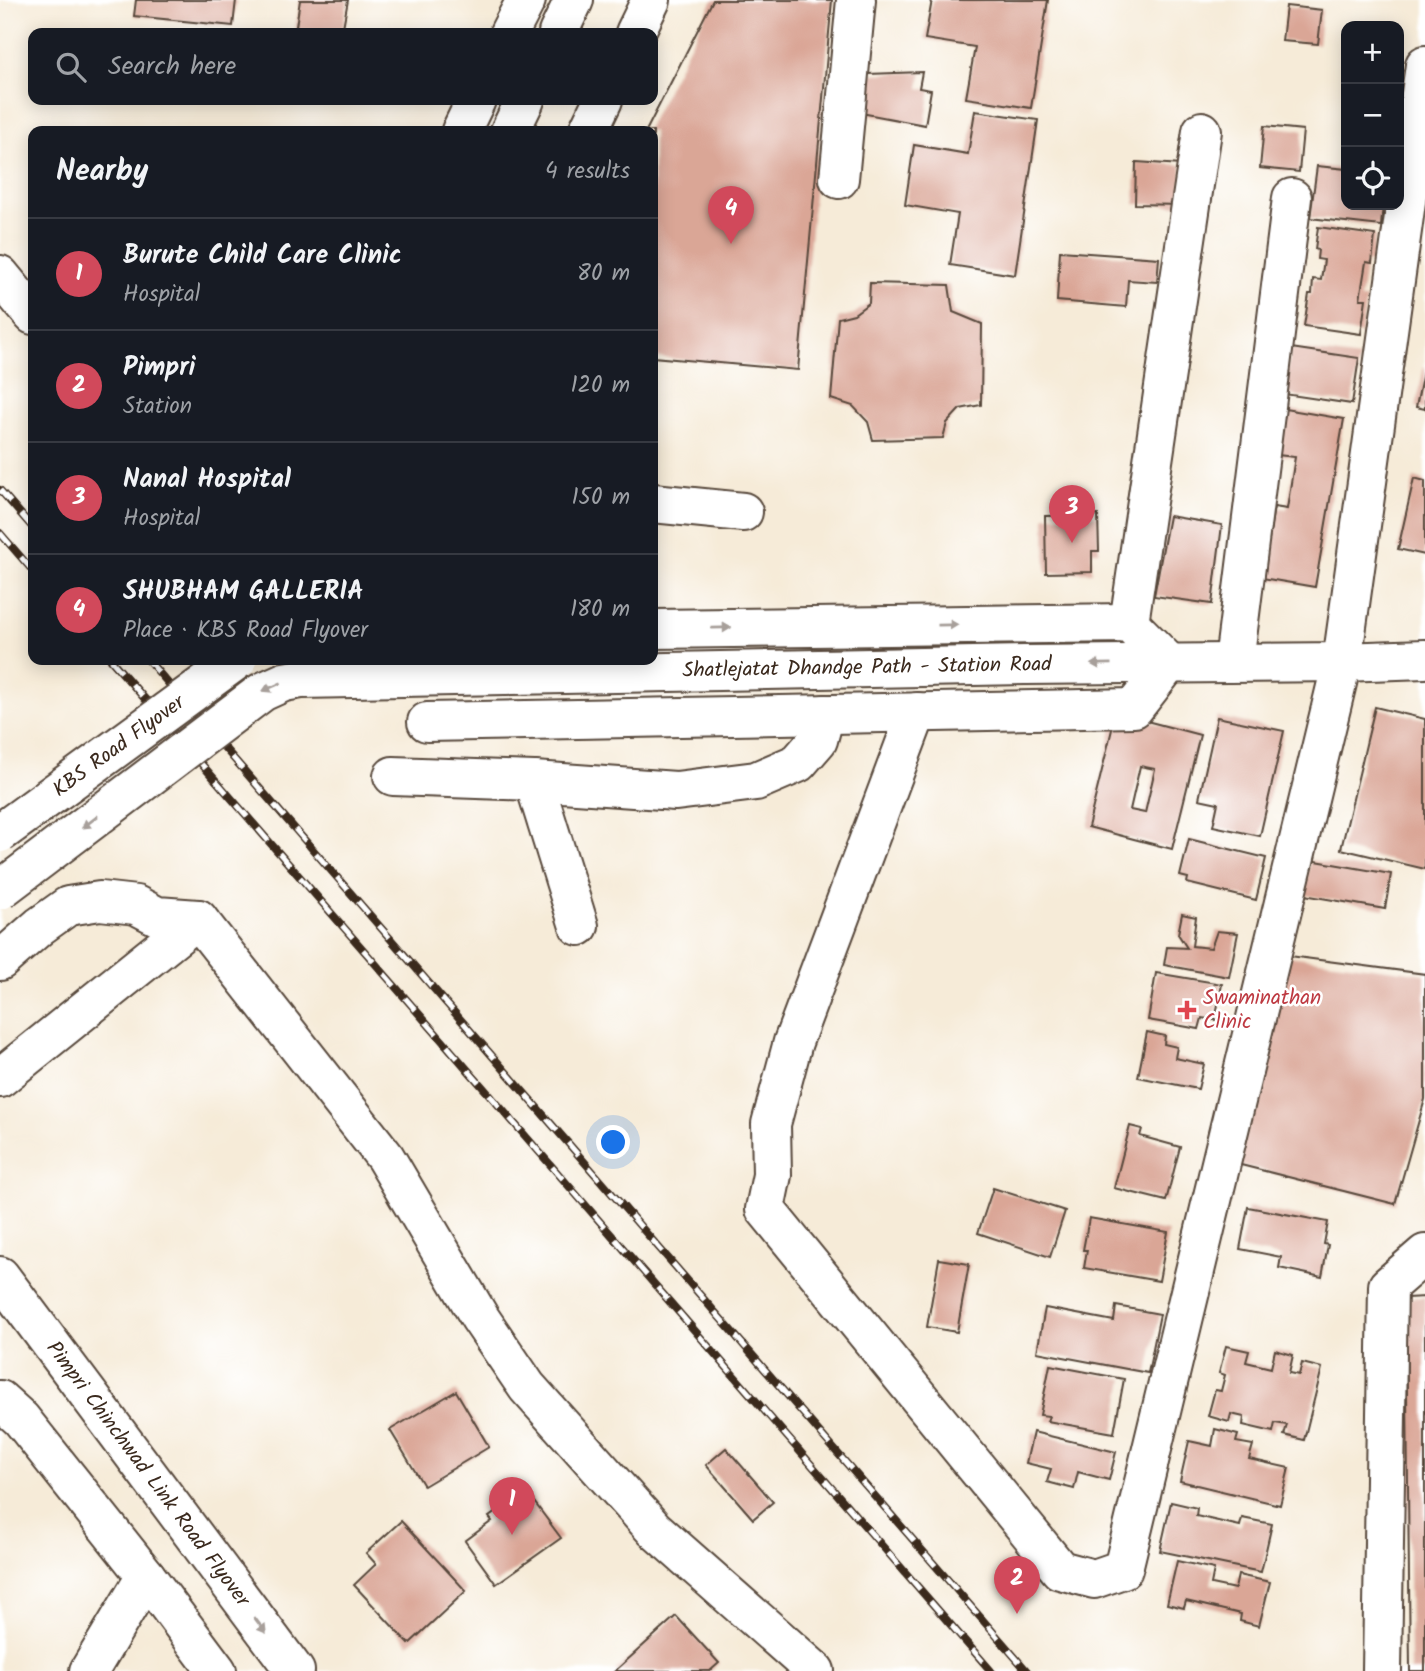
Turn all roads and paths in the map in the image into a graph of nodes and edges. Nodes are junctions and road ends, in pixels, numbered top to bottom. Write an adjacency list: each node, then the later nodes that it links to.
1 (526, 0): 5 (street)
2 (574, 0): 6 (street)
3 (651, 0): 7 (street)
4 (856, 0): 16 (street)
5 (512, 28)
6 (560, 28)
7 (637, 28)
8 (1425, 65): 26 (street)
9 (474, 105): 12 (street)
10 (522, 105): 13 (street)
11 (601, 105): 14 (street)
12 (463, 126)
13 (512, 126)
14 (590, 126)
15 (1202, 131): 22 (street)
16 (839, 178)
17 (1292, 198): 25 (street)
18 (0, 275): 19 (street)
19 (28, 308)
20 (658, 504): 21 (street)
21 (743, 512)
22 (1129, 623): 23 (street, one-way to 22); 27 (street)
23 (658, 629)
24 (1425, 659): 26 (street, Shatlejatat Dhandge Path - Station Road)
25 (1234, 662): 26 (street, Shatlejatat Dhandge Path - Station Road); 27 (street, Shatlejatat Dhandge Path - Station Road)
26 (1342, 662): 29 (street)
27 (1169, 663): 29 (street); 35 (street, Shatlejatat Dhandge Path - Station Road, one-way to 35, bridge)
28 (230, 665): 34 (street, KBS Road Flyover, bridge)
29 (918, 712): 30 (street)
30 (825, 714): 31 (street); 33 (street)
31 (427, 722)
32 (393, 776): 33 (street)
33 (534, 781): 37 (street)
34 (0, 833)
35 (0, 890)
36 (198, 919): 38 (street); 39 (street); 47 (street)
37 (579, 926)
38 (0, 961)
39 (0, 1078)
40 (1425, 1254): 48 (street)
41 (0, 1276): 46 (street, Pimpri Chinchwad Link Road Flyover, one-way to 46)
42 (0, 1400): 43 (street)
43 (146, 1576): 44 (street); 45 (street)
44 (89, 1671)
45 (217, 1671)
46 (295, 1671)
47 (815, 1671)
48 (1382, 1671)

